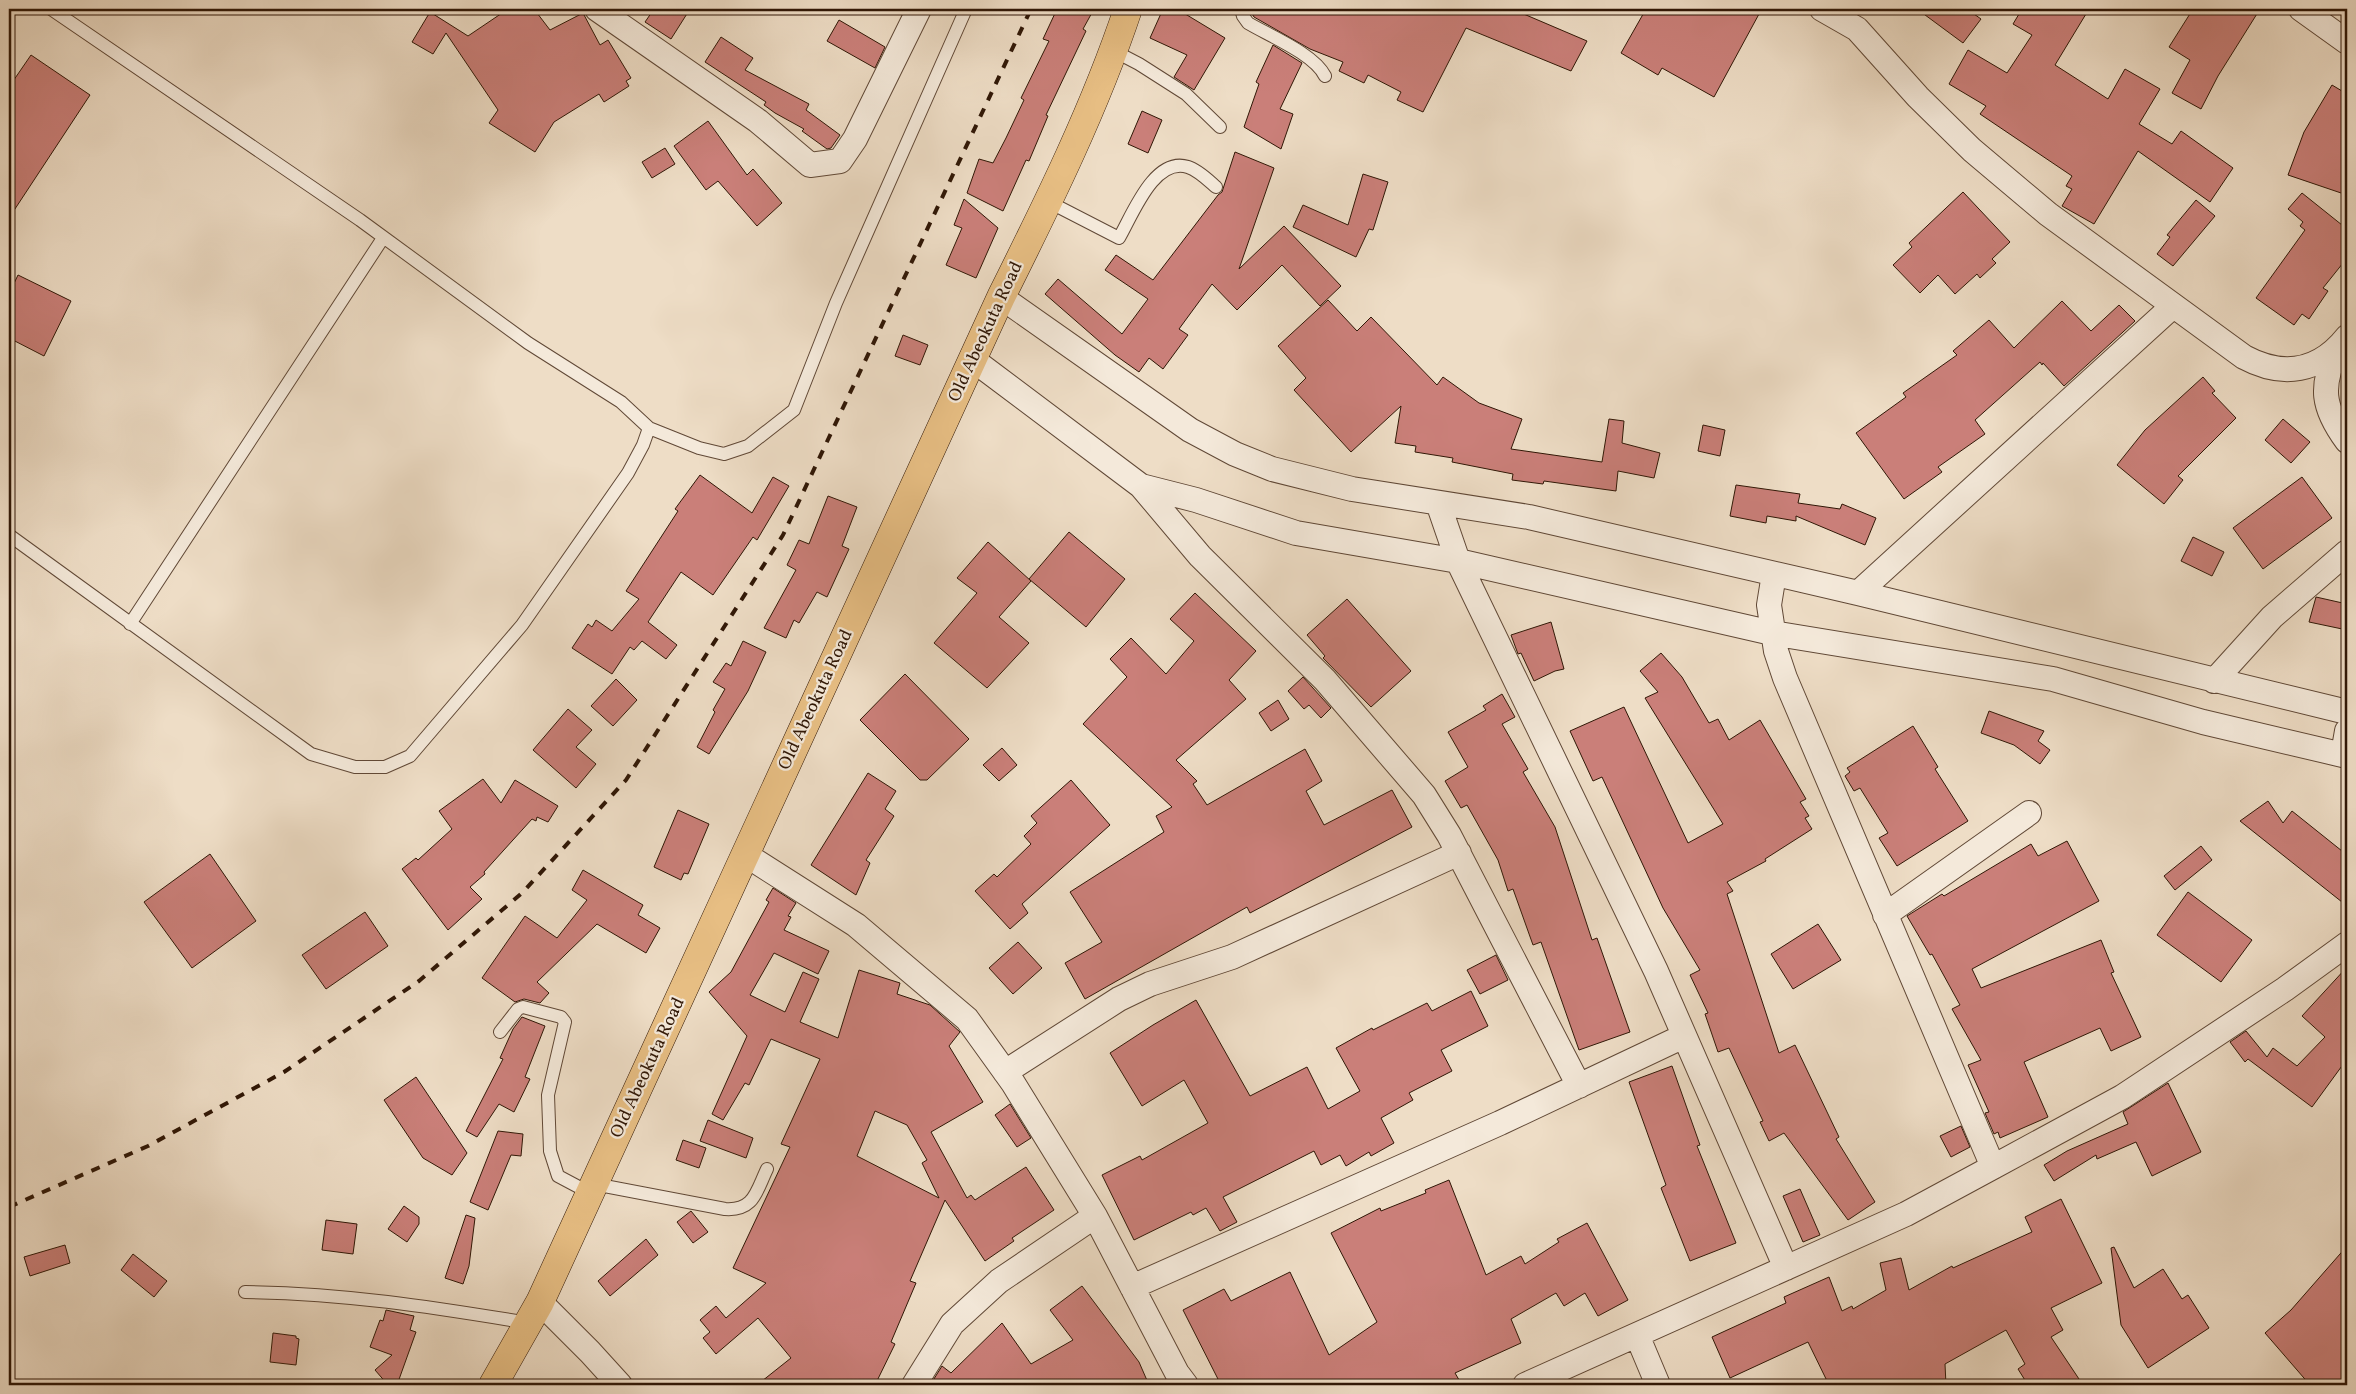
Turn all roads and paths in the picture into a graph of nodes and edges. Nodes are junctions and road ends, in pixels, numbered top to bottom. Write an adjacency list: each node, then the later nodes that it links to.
1 (51, 9): 15 (lane)
2 (598, 9): 3 (street)
3 (919, 9)
4 (966, 9): 20 (lane)
5 (1128, 9): 10 (highway, Old Abeokuta Road)
6 (1241, 9): 11 (lane)
7 (1822, 9): 17 (street)
8 (2301, 9): 9 (street)
9 (2347, 42)
10 (1114, 51): 12 (lane); 14 (highway, Old Abeokuta Road)
11 (1325, 76)
12 (1220, 127)
13 (1216, 187): 14 (lane)
14 (1049, 202): 16 (highway, Old Abeokuta Road)
15 (383, 238): 20 (lane); 29 (lane)
16 (1001, 296): 19 (highway, Old Abeokuta Road); 23 (street)
17 (2173, 306): 18 (street); 28 (street)
18 (2342, 343): 21 (street)
19 (972, 359): 22 (street); 36 (highway, Old Abeokuta Road)
20 (649, 428): 29 (lane)
21 (2347, 441)
22 (1141, 486): 26 (street); 35 (street)
23 (1438, 503): 26 (street); 27 (street)
24 (9, 535): 29 (lane)
25 (2347, 552): 31 (street)
26 (1458, 561): 30 (street); 40 (street)
27 (1774, 574): 28 (street); 30 (street)
28 (1858, 593): 31 (street)
29 (130, 624)
30 (1772, 633): 33 (street); 37 (street)
31 (2214, 681): 32 (street)
32 (2347, 712)
33 (2346, 747)
34 (2029, 813): 37 (street)
35 (1459, 853): 41 (street); 42 (street)
36 (746, 855): 41 (street); 45 (highway, Old Abeokuta Road)
37 (1885, 915): 43 (street)
38 (2347, 944): 43 (street)
39 (500, 1032): 45 (lane)
40 (1684, 1036): 42 (street); 47 (street)
41 (1005, 1072): 46 (street)
42 (1579, 1086): 48 (street)
43 (1993, 1167): 47 (street)
44 (767, 1169): 45 (lane)
45 (592, 1189): 50 (highway, Old Abeokuta Road)
46 (1095, 1216): 48 (street); 54 (street)
47 (1786, 1268): 51 (street)
48 (1132, 1287): 55 (street)
49 (245, 1292): 50 (lane)
50 (534, 1312): 52 (highway, Old Abeokuta Road); 53 (street)
51 (1637, 1335): 56 (street); 57 (street)
52 (493, 1385)
53 (620, 1385)
54 (914, 1385)
55 (1186, 1385)
56 (1525, 1385)
57 (1658, 1385)

